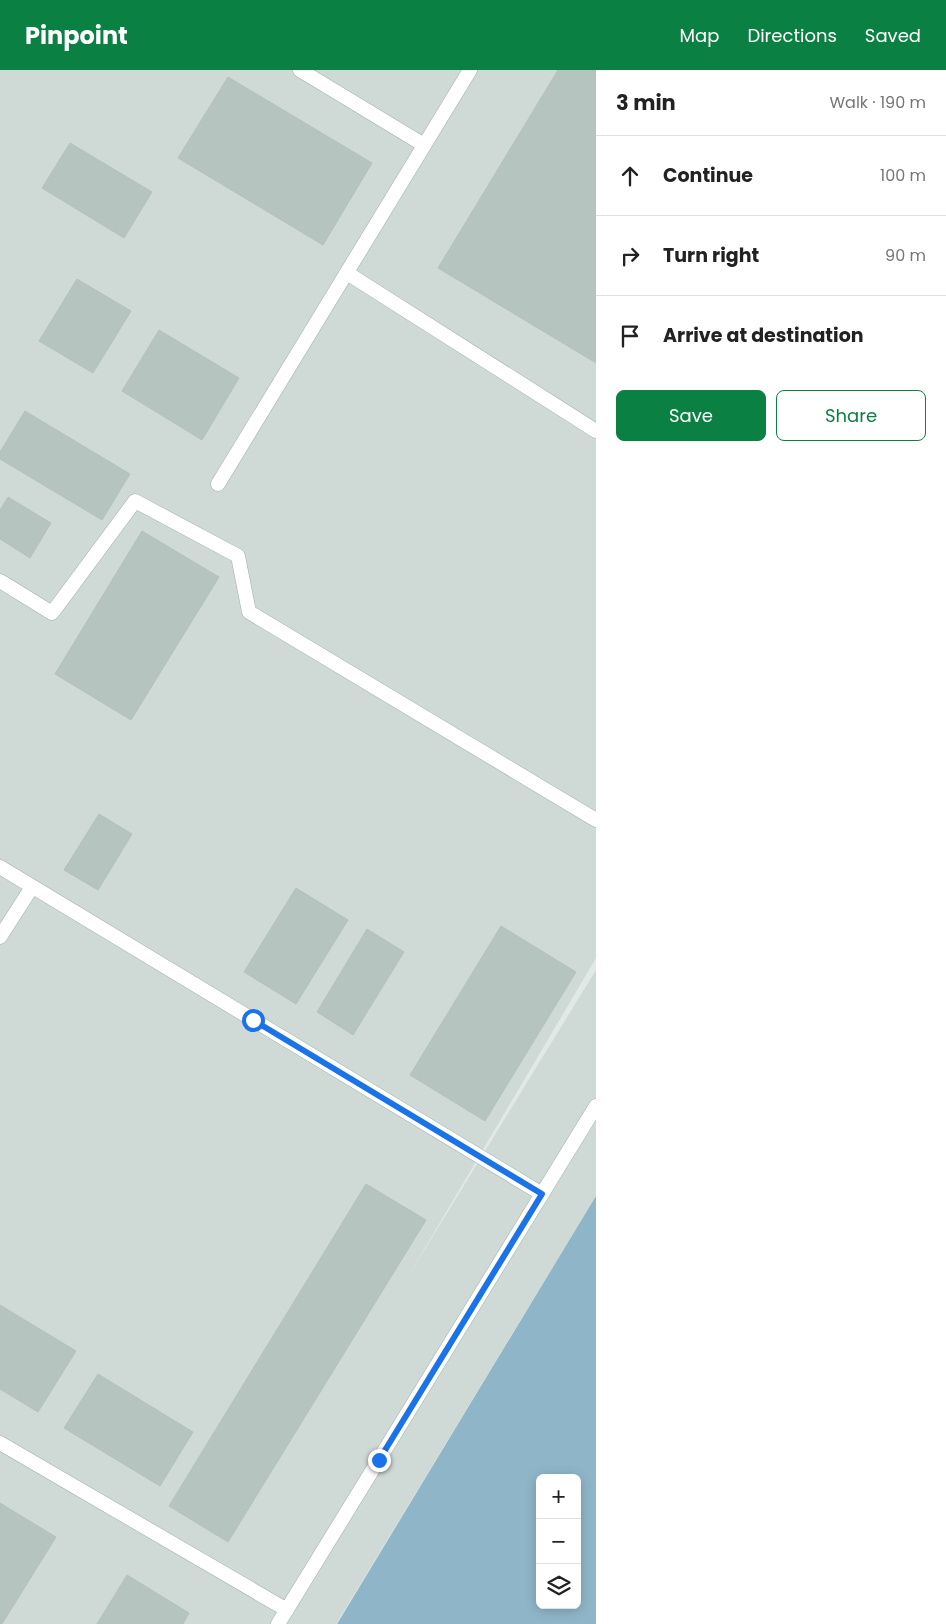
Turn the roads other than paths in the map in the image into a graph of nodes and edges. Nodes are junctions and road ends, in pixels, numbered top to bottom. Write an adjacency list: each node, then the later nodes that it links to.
1 (300, 70): 3 (lane)
2 (470, 70): 3 (lane)
3 (424, 145): 4 (lane)
4 (347, 273): 5 (lane); 6 (lane)
5 (596, 431)
6 (218, 484)
7 (0, 581): 8 (lane)
8 (596, 820)
9 (0, 867): 10 (lane)
10 (32, 886): 11 (lane); 13 (lane)
11 (0, 937)
12 (596, 1106): 13 (lane)
13 (542, 1194): 15 (lane)
14 (0, 1443): 15 (lane)
15 (287, 1610): 16 (lane)
16 (278, 1624)

